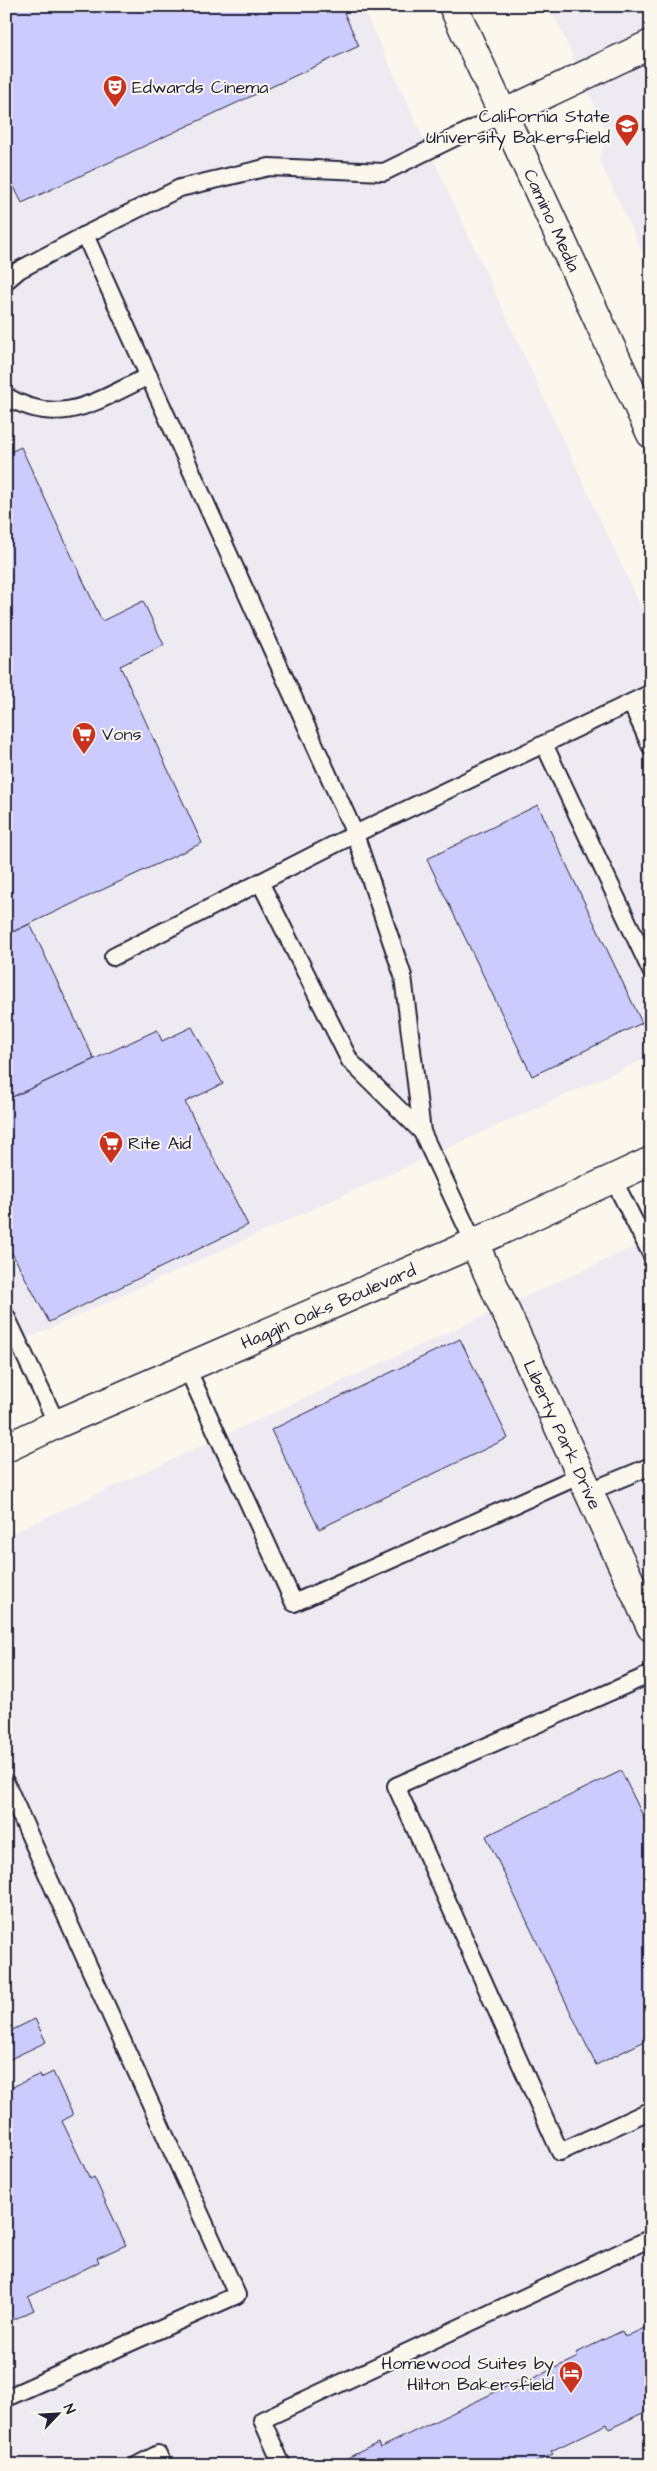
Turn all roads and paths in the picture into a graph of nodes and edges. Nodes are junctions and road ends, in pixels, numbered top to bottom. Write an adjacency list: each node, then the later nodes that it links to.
1 (453, 6): 3 (street, Camino Media)
2 (651, 44): 3 (street)
3 (503, 114): 4 (lane); 8 (street, Camino Media)
4 (85, 235): 5 (lane); 6 (lane)
5 (6, 281)
6 (148, 376): 7 (lane); 13 (lane)
7 (6, 396)
8 (651, 434)
9 (651, 693): 10 (lane)
10 (630, 703): 11 (lane); 12 (lane)
11 (544, 744): 13 (lane); 16 (lane)
12 (651, 746)
13 (354, 834): 14 (lane); 17 (lane)
14 (260, 882): 15 (lane); 17 (lane)
15 (113, 957)
16 (651, 971)
17 (422, 1132): 20 (lane)
18 (651, 1161): 19 (street, Haggin Oaks Boulevard)
19 (613, 1179): 20 (street, Haggin Oaks Boulevard); 21 (lane)
20 (474, 1243): 23 (street, Haggin Oaks Boulevard); 27 (street, Liberty Park Drive)
21 (651, 1254)
22 (6, 1316): 24 (lane)
23 (187, 1368): 24 (street, Haggin Oaks Boulevard); 27 (lane)
24 (57, 1424): 25 (street, Haggin Oaks Boulevard)
25 (6, 1448)
26 (651, 1466): 27 (lane)
27 (584, 1484): 28 (street, Liberty Park Drive)
28 (651, 1627)
29 (651, 1674): 31 (lane)
30 (6, 1783): 33 (lane)
31 (651, 2110)
32 (651, 2238): 36 (lane)
33 (6, 2398)
34 (137, 2465): 35 (lane)
35 (163, 2465)
36 (282, 2465)

